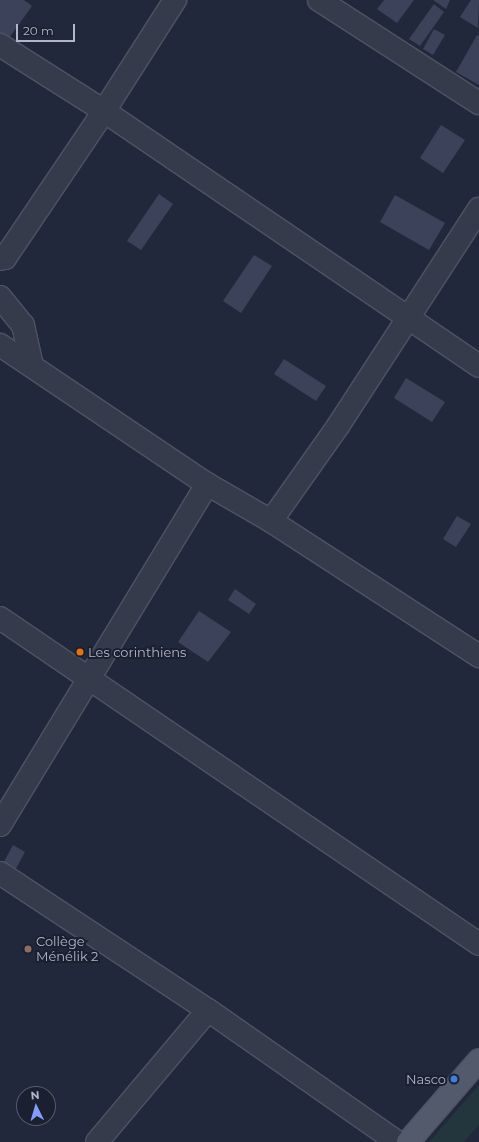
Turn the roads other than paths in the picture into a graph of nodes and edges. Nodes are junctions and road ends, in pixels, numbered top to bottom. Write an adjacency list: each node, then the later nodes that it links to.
1 (175, 0): 5 (street)
2 (319, 0): 4 (street)
3 (0, 45): 5 (street)
4 (479, 103)
5 (104, 110): 7 (street); 9 (street)
6 (479, 209): 9 (street)
7 (2, 264)
8 (0, 297): 11 (street)
9 (409, 317): 12 (street); 14 (street)
10 (0, 344): 11 (street)
11 (32, 366): 13 (street)
12 (479, 366)
13 (207, 484): 14 (street); 17 (street)
14 (271, 521): 16 (street)
15 (0, 618): 17 (street)
16 (479, 656)
17 (89, 677): 18 (street); 20 (street)
18 (0, 825)
19 (0, 873): 21 (street)
20 (479, 944)
21 (208, 1010): 23 (street); 24 (street)
22 (479, 1060): 25 (main road)
23 (96, 1142)
24 (397, 1142)
25 (408, 1142)

